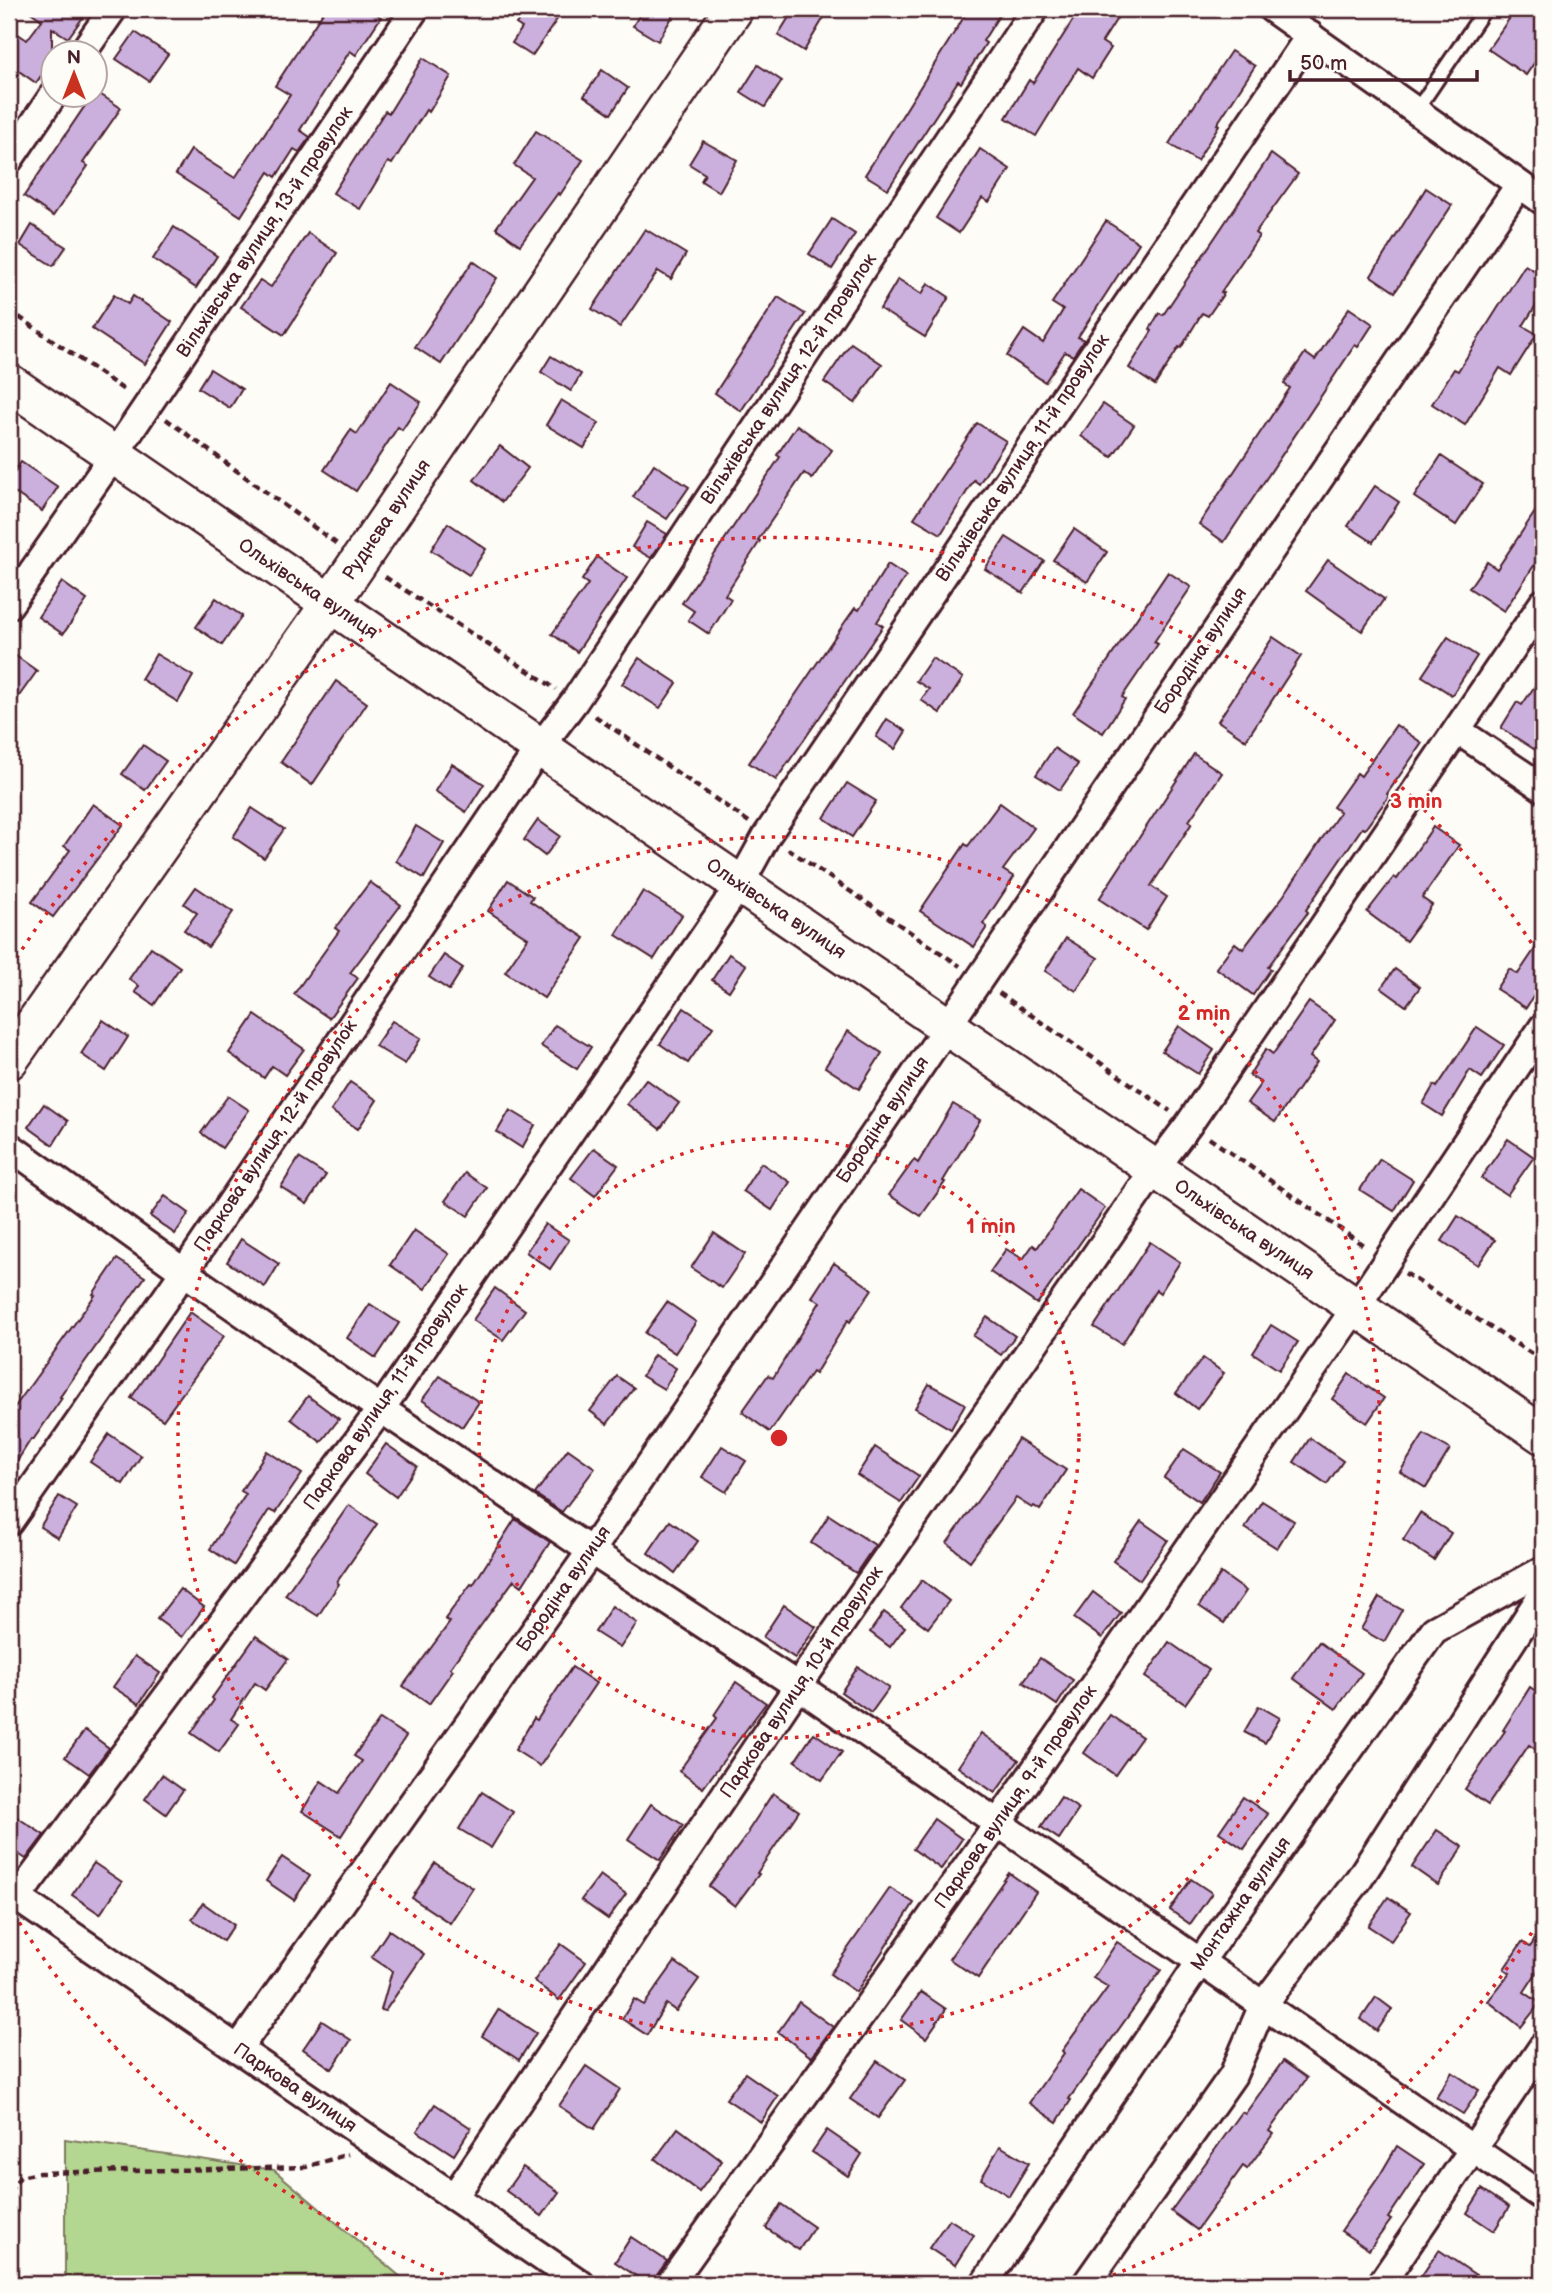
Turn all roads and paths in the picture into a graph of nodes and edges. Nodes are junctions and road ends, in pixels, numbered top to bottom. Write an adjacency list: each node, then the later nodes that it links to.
1 (113, 9): 8 (street)
2 (415, 9): 15 (street, Вільхівська вулиця, 13-й провулок)
3 (734, 9): 17 (street, Руднєва вулиця)
4 (1035, 9): 20 (street, Вільхівська вулиця, 12-й провулок)
5 (1272, 9): 7 (street)
6 (1485, 9): 10 (lane)
7 (1310, 35): 10 (street); 22 (street, Вільхівська вулиця, 11-й провулок)
8 (93, 38)
9 (44, 108): 11 (street)
10 (1416, 111): 12 (street)
11 (9, 160)
12 (1519, 184): 13 (street); 23 (street, Бородіна вулиця)
13 (1543, 201)
14 (9, 383): 15 (street, Ольхівська вулиця)
15 (114, 455): 17 (street, Ольхівська вулиця); 18 (street, Вільхівська вулиця, 13-й провулок)
16 (1543, 603): 19 (street, Паркова вулиця, 10-й провулок)
17 (330, 604): 20 (street, Ольхівська вулиця); 25 (street, Руднєва вулиця)
18 (9, 605)
19 (1457, 730): 21 (street); 27 (street, Паркова вулиця, 10-й провулок)
20 (540, 747): 22 (street, Ольхівська вулиця); 28 (street, Паркова вулиця, 12-й провулок)
21 (1543, 788)
22 (740, 884): 23 (street, Ольхівська вулиця); 30 (street, Паркова вулиця, 11-й провулок)
23 (947, 1026): 27 (street, Ольхівська вулиця); 33 (street, Бородіна вулиця)
24 (1543, 1027): 29 (street, Паркова вулиця, 9-й провулок)
25 (9, 1060)
26 (9, 1146): 28 (street)
27 (1155, 1169): 29 (street, Ольхівська вулиця); 36 (street, Паркова вулиця, 10-й провулок)
28 (184, 1272): 30 (street); 32 (street, Паркова вулиця, 12-й провулок)
29 (1356, 1307): 31 (street, Ольхівська вулиця); 37 (street, Паркова вулиця, 9-й провулок)
30 (381, 1409): 33 (street); 38 (street, Паркова вулиця, 11-й провулок)
31 (1543, 1436)
32 (9, 1522)
33 (591, 1550): 36 (street); 42 (street, Бородіна вулиця)
34 (1543, 1570): 39 (street, Монтажна вулиця)
35 (1543, 1593): 40 (street)
36 (798, 1686): 37 (street); 46 (street, Паркова вулиця, 10-й провулок)
37 (998, 1823): 39 (street); 49 (street, Паркова вулиця, 9-й провулок)
38 (13, 1895): 42 (street, Паркова вулиця)
39 (1200, 1962): 40 (street); 50 (street, Монтажна вулиця)
40 (1263, 2005): 44 (street); 51 (street)
41 (1543, 2046): 44 (street)
42 (237, 2049): 43 (street, Паркова вулиця)
43 (378, 2145): 45 (path); 46 (street, Паркова вулиця)
44 (1473, 2149): 47 (street); 52 (street)
45 (9, 2192)
46 (454, 2197): 48 (street, Паркова вулиця)
47 (1543, 2197)
48 (581, 2284)
49 (670, 2284)
50 (984, 2284)
51 (1086, 2284)
52 (1381, 2284)

